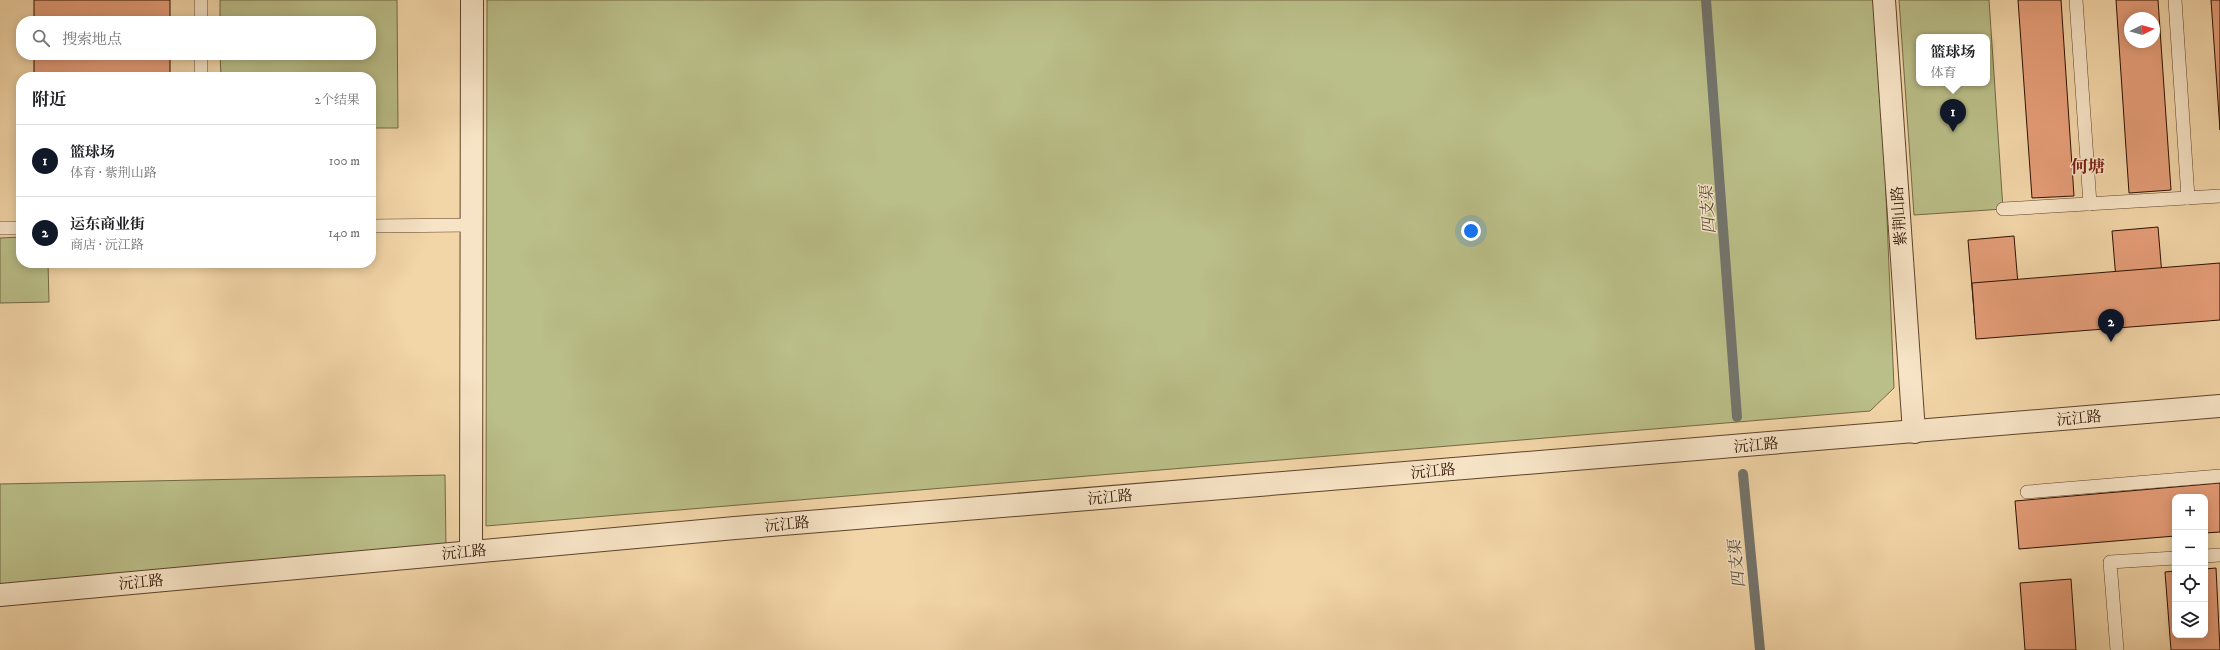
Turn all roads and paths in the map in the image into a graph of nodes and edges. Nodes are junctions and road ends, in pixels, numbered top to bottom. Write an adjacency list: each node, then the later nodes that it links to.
1 (201, 0): 6 (lane)
2 (472, 0): 13 (street)
3 (1884, 0): 18 (street, 紫荆山路)
4 (2076, 0): 11 (lane)
5 (2175, 0): 10 (lane)
6 (201, 16)
7 (201, 60): 8 (lane)
8 (201, 72)
9 (2220, 196): 10 (lane)
10 (2188, 198): 11 (lane)
11 (2090, 204): 12 (lane)
12 (2003, 208)
13 (472, 225): 14 (lane); 21 (street)
14 (376, 226)
15 (0, 228): 16 (lane)
16 (16, 228)
17 (2220, 406): 18 (street, 沅江路)
18 (1914, 432): 21 (street, 沅江路)
19 (2220, 476): 20 (lane)
20 (2027, 492)
21 (471, 552): 25 (street, 沅江路)
22 (2220, 555): 23 (lane)
23 (2208, 556)
24 (2172, 558): 26 (lane)
25 (0, 594)
26 (2117, 650)

